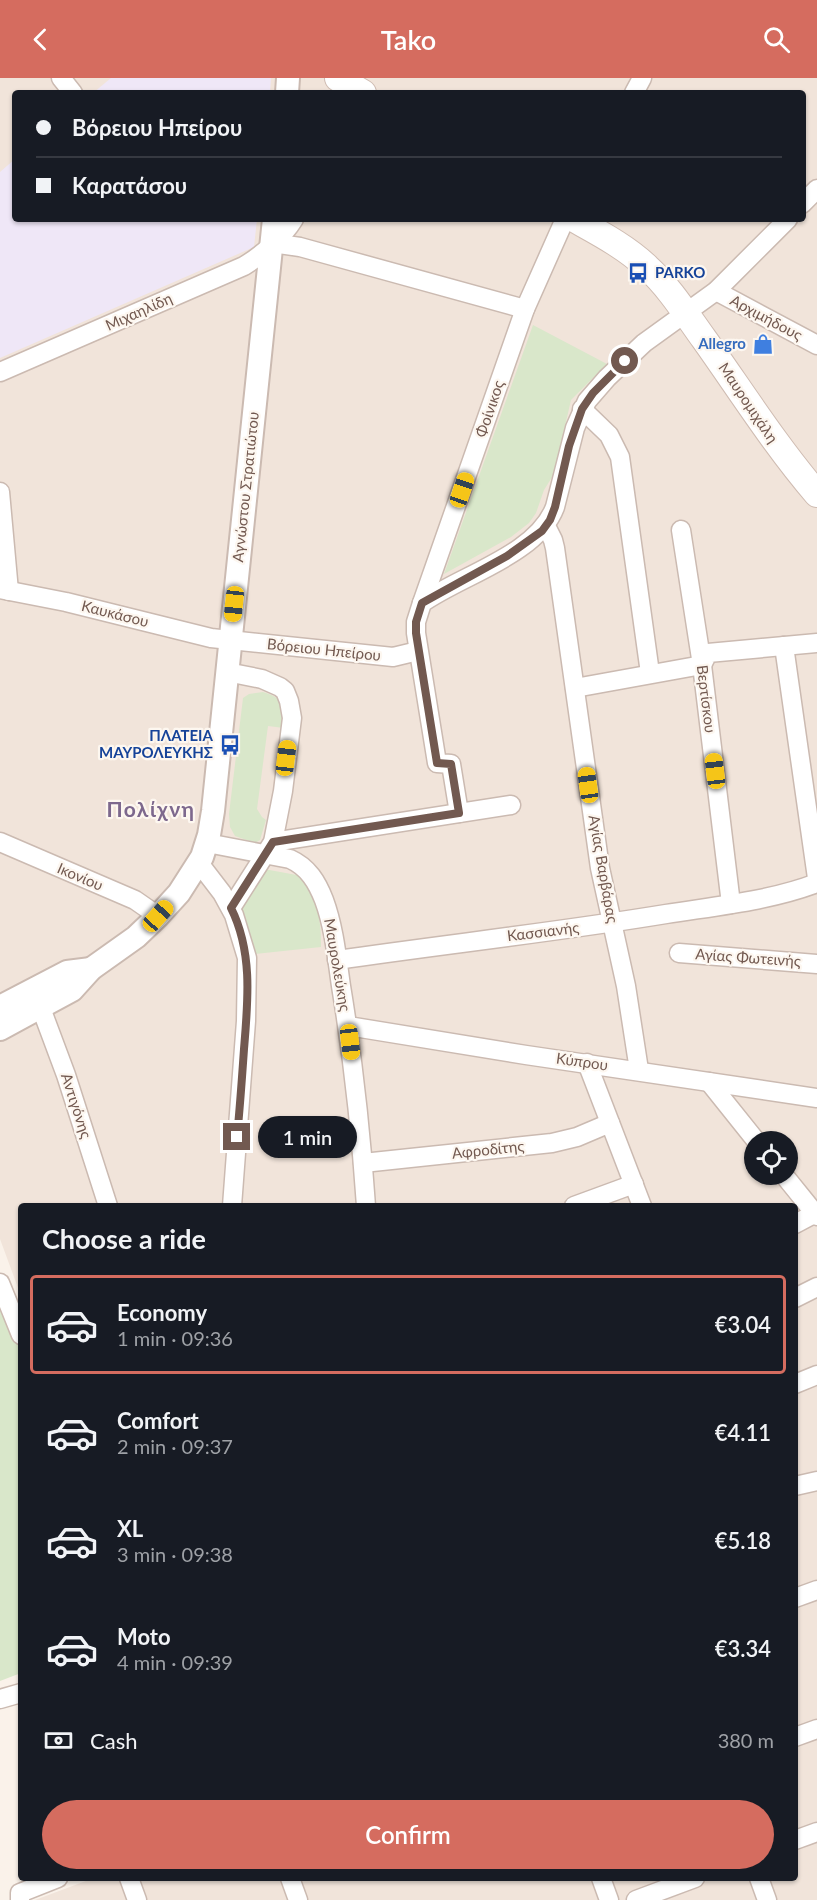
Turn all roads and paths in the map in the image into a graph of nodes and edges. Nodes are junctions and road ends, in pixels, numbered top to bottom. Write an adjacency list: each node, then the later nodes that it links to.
1 (61, 78): 4 (street)
2 (338, 78): 3 (main road)
3 (364, 89)
4 (71, 90)
5 (817, 189): 6 (street)
6 (806, 200)
7 (274, 222): 12 (street, Αγνώστου Στρατιώτου)
8 (291, 222): 12 (street, Μιχαηλίδη)
9 (565, 222): 14 (street, Φοίνικος)
10 (579, 222): 15 (main road, Μαυρομιχάλη)
11 (785, 222): 13 (street)
12 (272, 243): 14 (street); 17 (street, Μιχαηλίδη); 25 (street, Αγνώστου Στρατιώτου)
13 (716, 291): 15 (street); 16 (street, Αρχιμήδους)
14 (525, 309): 24 (street, Φοίνικος)
15 (685, 313): 18 (street); 20 (main road, Μαυρομιχάλη)
16 (817, 345)
17 (0, 372)
18 (582, 409): 21 (street); 31 (street)
19 (0, 492): 23 (street)
20 (817, 494)
21 (546, 526): 24 (street); 32 (street, Αγίας Βαρβάρας)
22 (681, 530): 29 (street, Βερτίσκου)
23 (5, 590): 25 (street, Καυκάσου)
24 (422, 603): 28 (street)
25 (230, 641): 28 (street, Βόρειου Ηπείρου); 30 (street, Αγνώστου Στρατιώτου)
26 (817, 643): 27 (street)
27 (784, 646): 29 (street); 38 (street)
28 (418, 651): 34 (street)
29 (702, 665): 31 (street); 39 (street, Βερτίσκου)
30 (227, 672): 36 (street); 37 (street, Αγνώστου Στρατιώτου)
31 (650, 674): 32 (street)
32 (575, 688): 42 (street, Αγίας Βαρβάρας)
33 (511, 806): 34 (street)
34 (459, 813): 36 (street)
35 (0, 842): 41 (street, Ικονίου)
36 (269, 848): 37 (street, Μαυρολεύκης); 40 (street); 44 (street, Μαυρολεύκης)
37 (203, 853): 40 (street); 41 (street, Αγνώστου Στρατιώτου)
38 (817, 880): 39 (street, Κασσιανής)
39 (731, 904): 42 (street, Κασσιανής)
40 (231, 908): 61 (street)
41 (158, 916): 46 (street, Αγνώστου Στρατιώτου)
42 (612, 923): 44 (street, Κασσιανής); 52 (street, Αγίας Βαρβάρας)
43 (679, 953): 45 (street, Αγίας Φωτεινής)
44 (337, 960): 49 (street, Μαυρολεύκης)
45 (817, 963)
46 (91, 969): 47 (street, Αγνώστου Στρατιώτου); 48 (street, Αγνώστου Στρατιώτου)
47 (0, 1007)
48 (41, 1008): 50 (street, Αγνώστου Στρατιώτου); 60 (street, Αντιγόνης)
49 (348, 1026): 51 (street, Κύπρου); 57 (street, Μαυρολεύκης)
50 (0, 1029)
51 (587, 1063): 52 (street, Κύπρου); 55 (street)
52 (639, 1070): 53 (street, Κύπρου)
53 (709, 1082): 54 (street, Κύπρου); 56 (street)
54 (817, 1098)
55 (610, 1123): 57 (street, Αφροδίτης); 58 (street)
56 (748, 1131)
57 (363, 1163): 62 (street, Μαυρολεύκης)
58 (634, 1184): 63 (street); 64 (street)
59 (792, 1185): 65 (street)
60 (107, 1203)
61 (232, 1203)
62 (366, 1203)
63 (582, 1203)
64 (641, 1203)
65 (816, 1215): 66 (street)
66 (798, 1223)
67 (0, 1282): 70 (street)
68 (817, 1287): 69 (street)
69 (798, 1297)
70 (18, 1327)
71 (817, 1375): 72 (street)
72 (798, 1383)
73 (817, 1481): 74 (street)
74 (798, 1485)
75 (817, 1590): 76 (street)
76 (798, 1597)
77 (18, 1694): 78 (street)
78 (0, 1699)
79 (817, 1729): 80 (street)
80 (798, 1736)
81 (817, 1832): 82 (street)
82 (798, 1839)
83 (50, 1881): 89 (street)
84 (130, 1881): 90 (street)
85 (291, 1881): 91 (street)
86 (602, 1881): 92 (street)
87 (687, 1881): 93 (street)
88 (760, 1881): 94 (street)
89 (20, 1900)
90 (136, 1900)
91 (298, 1900)
92 (609, 1900)
93 (636, 1900)
94 (767, 1900)

